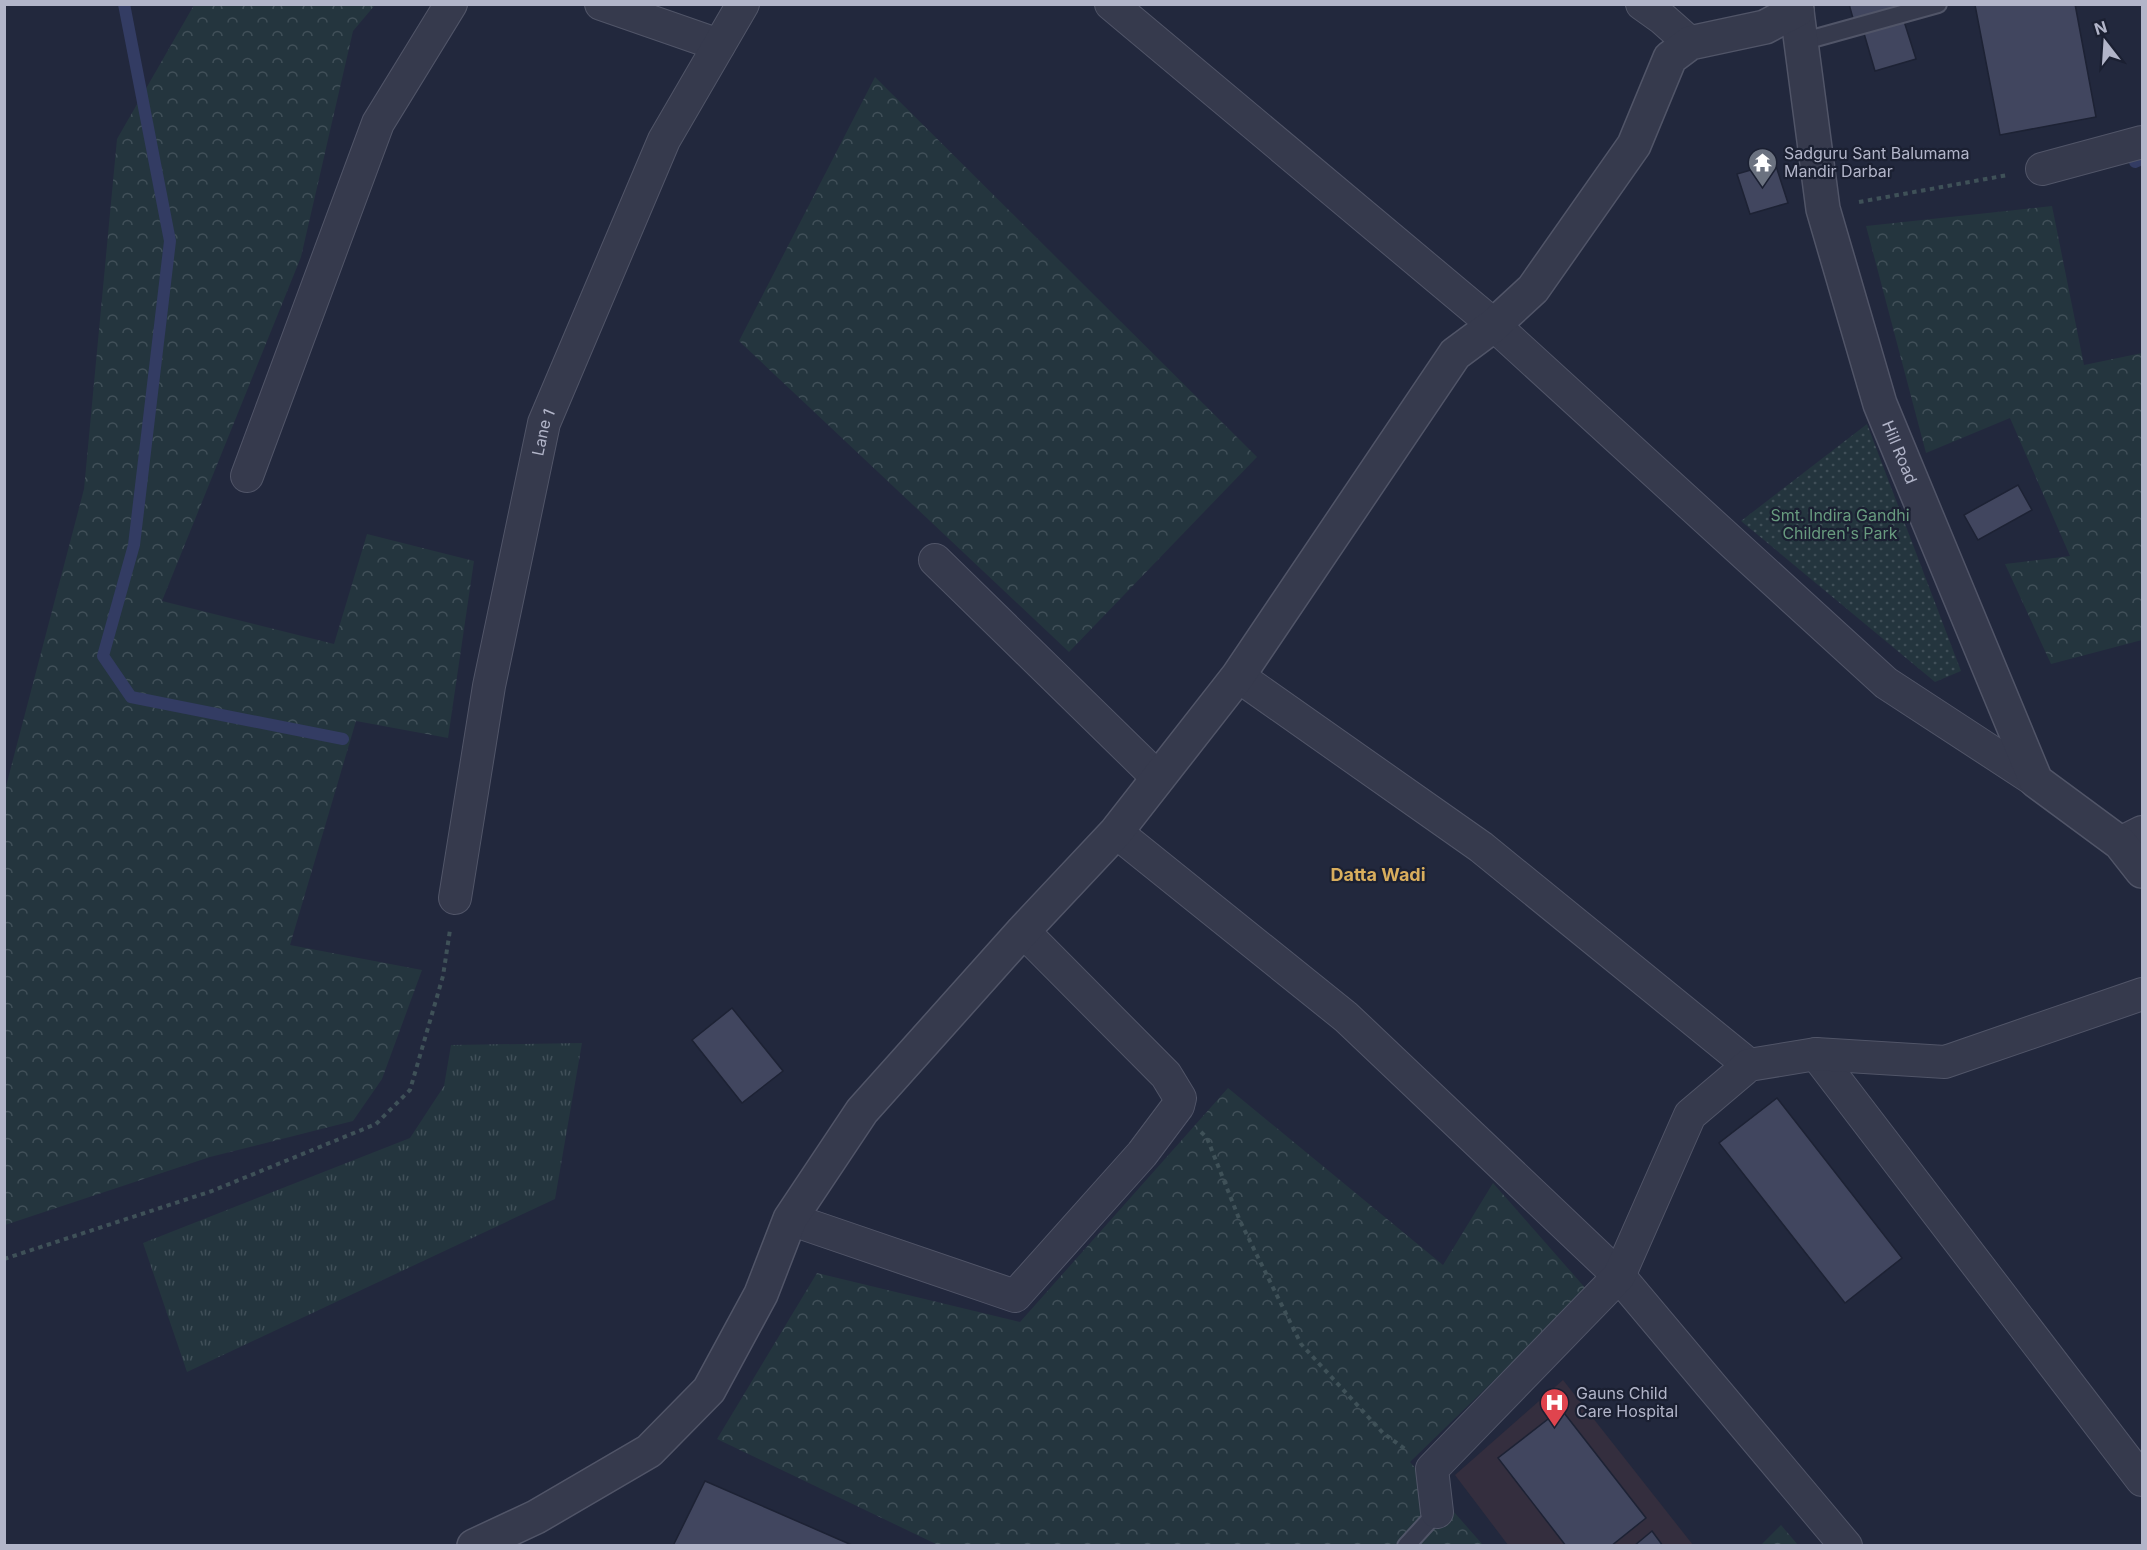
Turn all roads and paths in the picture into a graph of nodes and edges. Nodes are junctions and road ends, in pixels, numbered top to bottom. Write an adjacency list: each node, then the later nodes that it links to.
1 (452, 4): 14 (street)
2 (601, 4): 9 (street)
3 (743, 4): 9 (street, Lane 1)
4 (1111, 4): 13 (street)
5 (1642, 4): 8 (street)
6 (1938, 4): 7 (lane)
7 (1798, 19): 8 (street); 12 (street, Hill Road)
8 (1690, 43): 13 (street)
9 (719, 45): 22 (street, Lane 1)
10 (2142, 142): 11 (street)
11 (2042, 169): 12 (path)
12 (1823, 209): 18 (street, Hill Road)
13 (1494, 325): 16 (street); 18 (street)
14 (247, 476)
15 (935, 560): 17 (street)
16 (1238, 676): 17 (street); 26 (street)
17 (1158, 778): 19 (street)
18 (2036, 781): 20 (street)
19 (1116, 832): 23 (street); 30 (street)
20 (2131, 838): 21 (street)
21 (2142, 871)
22 (455, 898): 29 (path)
23 (1023, 932): 27 (street); 28 (street)
24 (2142, 994): 25 (street)
25 (1816, 1054): 26 (street); 32 (street)
26 (1749, 1065): 30 (street)
27 (1178, 1106): 28 (street); 31 (path)
28 (790, 1219): 34 (street)
29 (4, 1259)
30 (1619, 1276): 31 (street); 36 (street)
31 (1432, 1470): 33 (street)
32 (2142, 1480)
33 (1437, 1512): 35 (lane)
34 (474, 1545)
35 (1406, 1545)
36 (1846, 1545)

